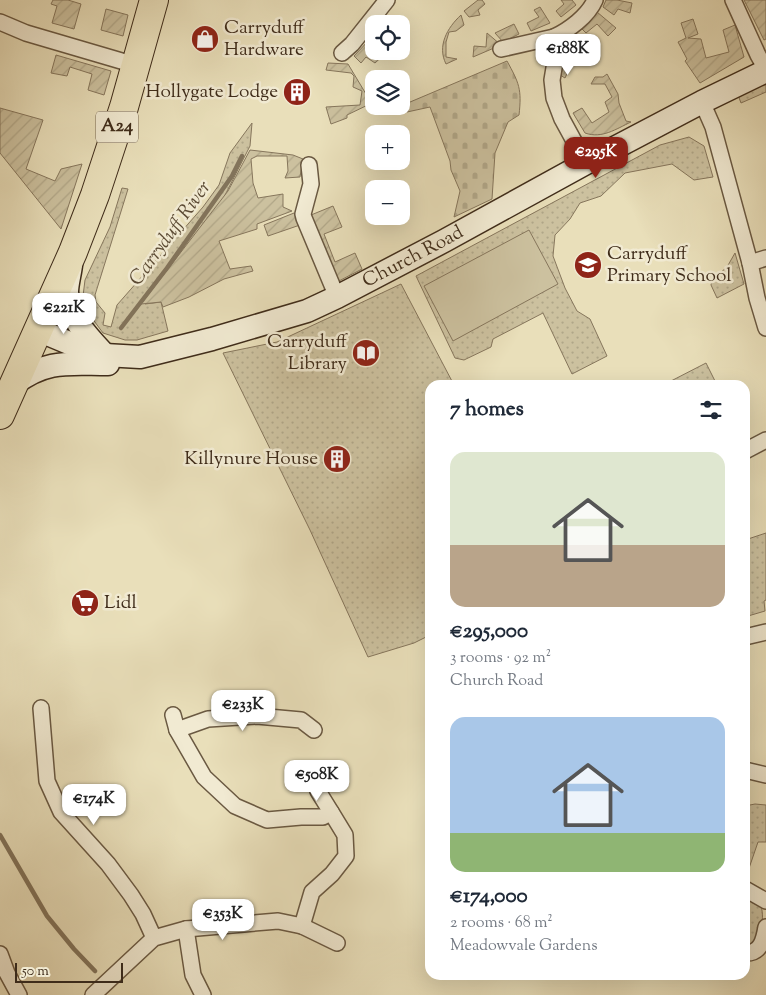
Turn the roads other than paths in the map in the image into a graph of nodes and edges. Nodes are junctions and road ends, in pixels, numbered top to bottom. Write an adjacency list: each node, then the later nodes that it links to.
1 (154, 0): 9 (highway, A24)
2 (387, 0): 8 (street)
3 (595, 0): 6 (street)
4 (733, 0): 10 (street)
5 (0, 22): 9 (street)
6 (554, 37): 7 (street); 12 (street)
7 (501, 49)
8 (342, 53)
9 (135, 65): 14 (highway, A24)
10 (766, 70): 11 (main road, Church Road)
11 (702, 102): 12 (main road, Church Road); 16 (street)
12 (586, 163): 17 (main road, Church Road)
13 (310, 165): 17 (street)
14 (73, 252): 19 (highway, A24); 20 (main road)
15 (766, 258): 16 (street)
16 (750, 263): 18 (street)
17 (337, 297): 21 (main road, Church Road)
18 (766, 328)
19 (38, 330): 20 (main road, Church Road); 22 (highway, A24)
20 (105, 355): 21 (main road, Church Road)
21 (140, 357): 22 (main road)
22 (14, 384): 23 (highway, A24)
23 (0, 415)
24 (766, 440): 25 (street)
25 (750, 448)
26 (766, 632): 27 (street)
27 (750, 636)
28 (41, 708): 41 (street)
29 (173, 715): 30 (street)
30 (176, 730): 31 (street); 35 (street)
31 (314, 730)
32 (750, 771): 33 (street)
33 (766, 775)
34 (318, 791): 35 (street)
35 (331, 812): 38 (street)
36 (750, 892): 37 (street)
37 (766, 901)
38 (302, 926): 40 (street); 42 (street)
39 (766, 927): 43 (street)
40 (186, 929): 41 (street); 47 (street)
41 (154, 938): 46 (street)
42 (336, 943)
43 (750, 953)
44 (0, 954): 45 (street)
45 (19, 995)
46 (93, 995)
47 (203, 995)

